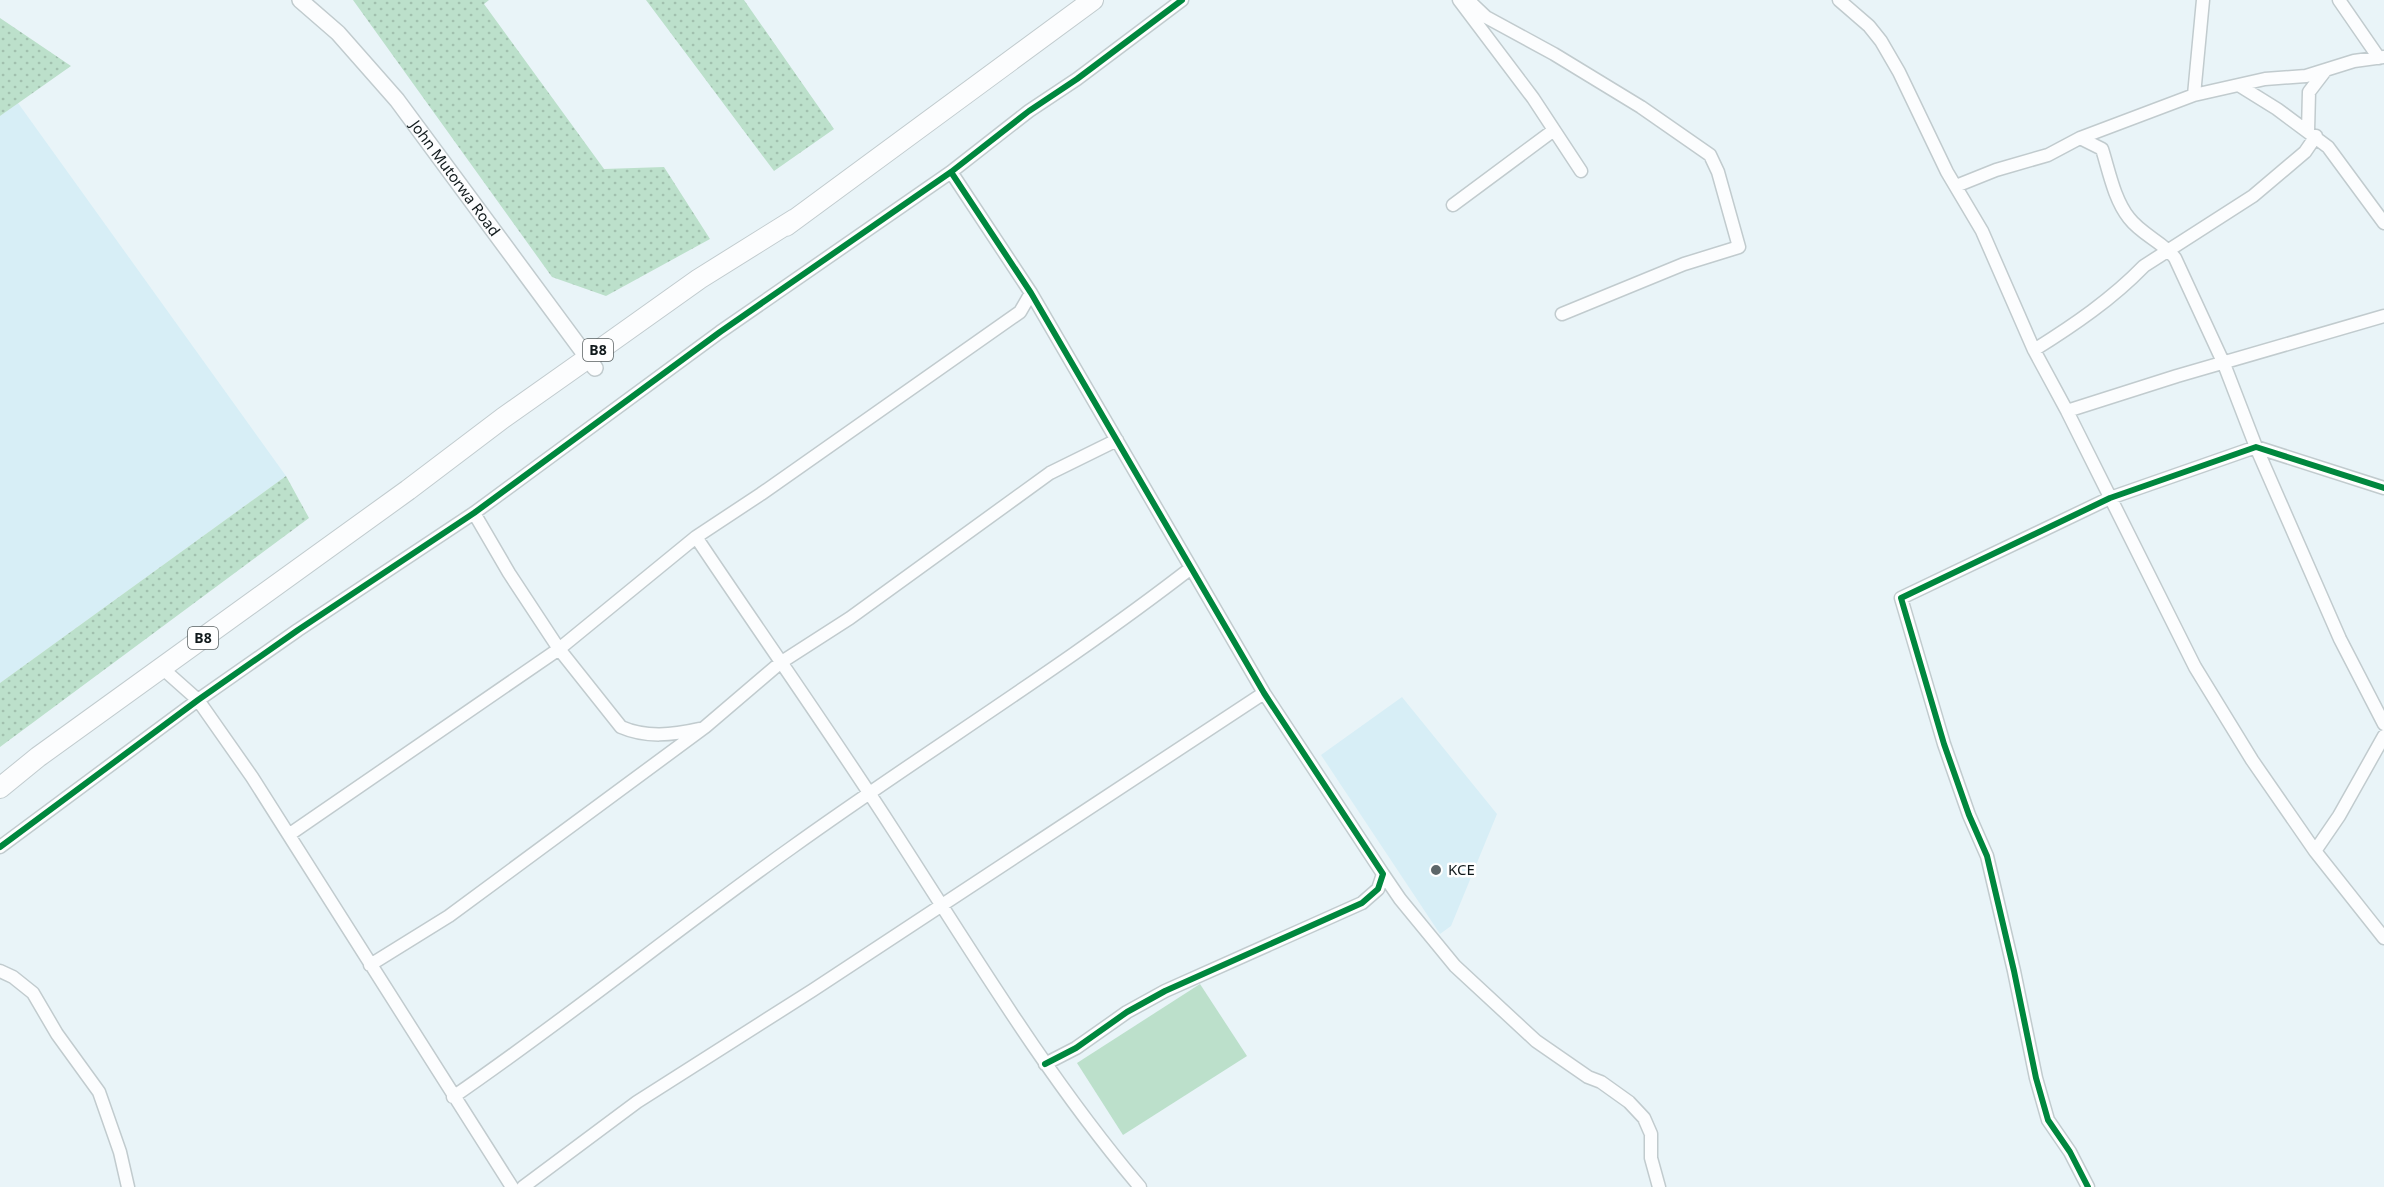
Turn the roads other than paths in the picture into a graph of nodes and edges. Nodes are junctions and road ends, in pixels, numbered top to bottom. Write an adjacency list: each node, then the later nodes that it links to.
1 (300, 0): 26 (street, John Mutorwa Road)
2 (1093, 0): 26 (highway, B8)
3 (1182, 0): 17 (street)
4 (1459, 0): 13 (street)
5 (1468, 0): 23 (street)
6 (1839, 0): 18 (street)
7 (2203, 0): 12 (street)
8 (2339, 0): 9 (street)
9 (2382, 57): 10 (street)
10 (2325, 71): 11 (street); 14 (street)
11 (2240, 86): 12 (street); 14 (street)
12 (2194, 95): 15 (street)
13 (1554, 130): 16 (street); 19 (street)
14 (2312, 134): 20 (street); 21 (street)
15 (2080, 138): 18 (street); 21 (street)
16 (1581, 171)
17 (951, 172): 22 (street); 33 (street)
18 (1956, 186): 25 (street)
19 (1452, 205)
20 (2384, 223)
21 (2169, 250): 25 (street); 27 (street)
22 (1031, 292): 29 (street); 34 (street)
23 (1562, 314)
24 (2384, 316): 27 (street)
25 (2034, 350): 28 (street)
26 (591, 363): 38 (highway, B8)
27 (2224, 364): 28 (street); 30 (street)
28 (2067, 411): 32 (street)
29 (1117, 440): 35 (street); 37 (street)
30 (2256, 447): 31 (street); 32 (street); 41 (street)
31 (2384, 488)
32 (2110, 498): 48 (street); 61 (street)
33 (474, 513): 36 (street); 40 (street)
34 (696, 537): 36 (street); 37 (street)
35 (1191, 568): 39 (street); 45 (street)
36 (560, 649): 42 (street); 46 (street)
37 (780, 663): 42 (street); 45 (street)
38 (162, 668): 40 (street); 44 (highway, B8)
39 (1264, 693): 49 (street); 50 (street)
40 (198, 700): 46 (street); 47 (street)
41 (2384, 724)
42 (705, 727): 52 (street)
43 (2384, 736): 48 (street)
44 (0, 788)
45 (870, 793): 50 (street); 55 (street)
46 (290, 834): 52 (street)
47 (0, 846)
48 (2315, 851): 51 (street)
49 (1383, 874): 54 (street); 60 (street)
50 (941, 904): 54 (street); 58 (street)
51 (2384, 938)
52 (370, 965): 55 (street)
53 (0, 971): 56 (street)
54 (1045, 1064): 59 (street)
55 (453, 1097): 57 (street)
56 (128, 1187)
57 (512, 1187)
58 (523, 1187)
59 (1140, 1187)
60 (1659, 1187)
61 (2088, 1187)

